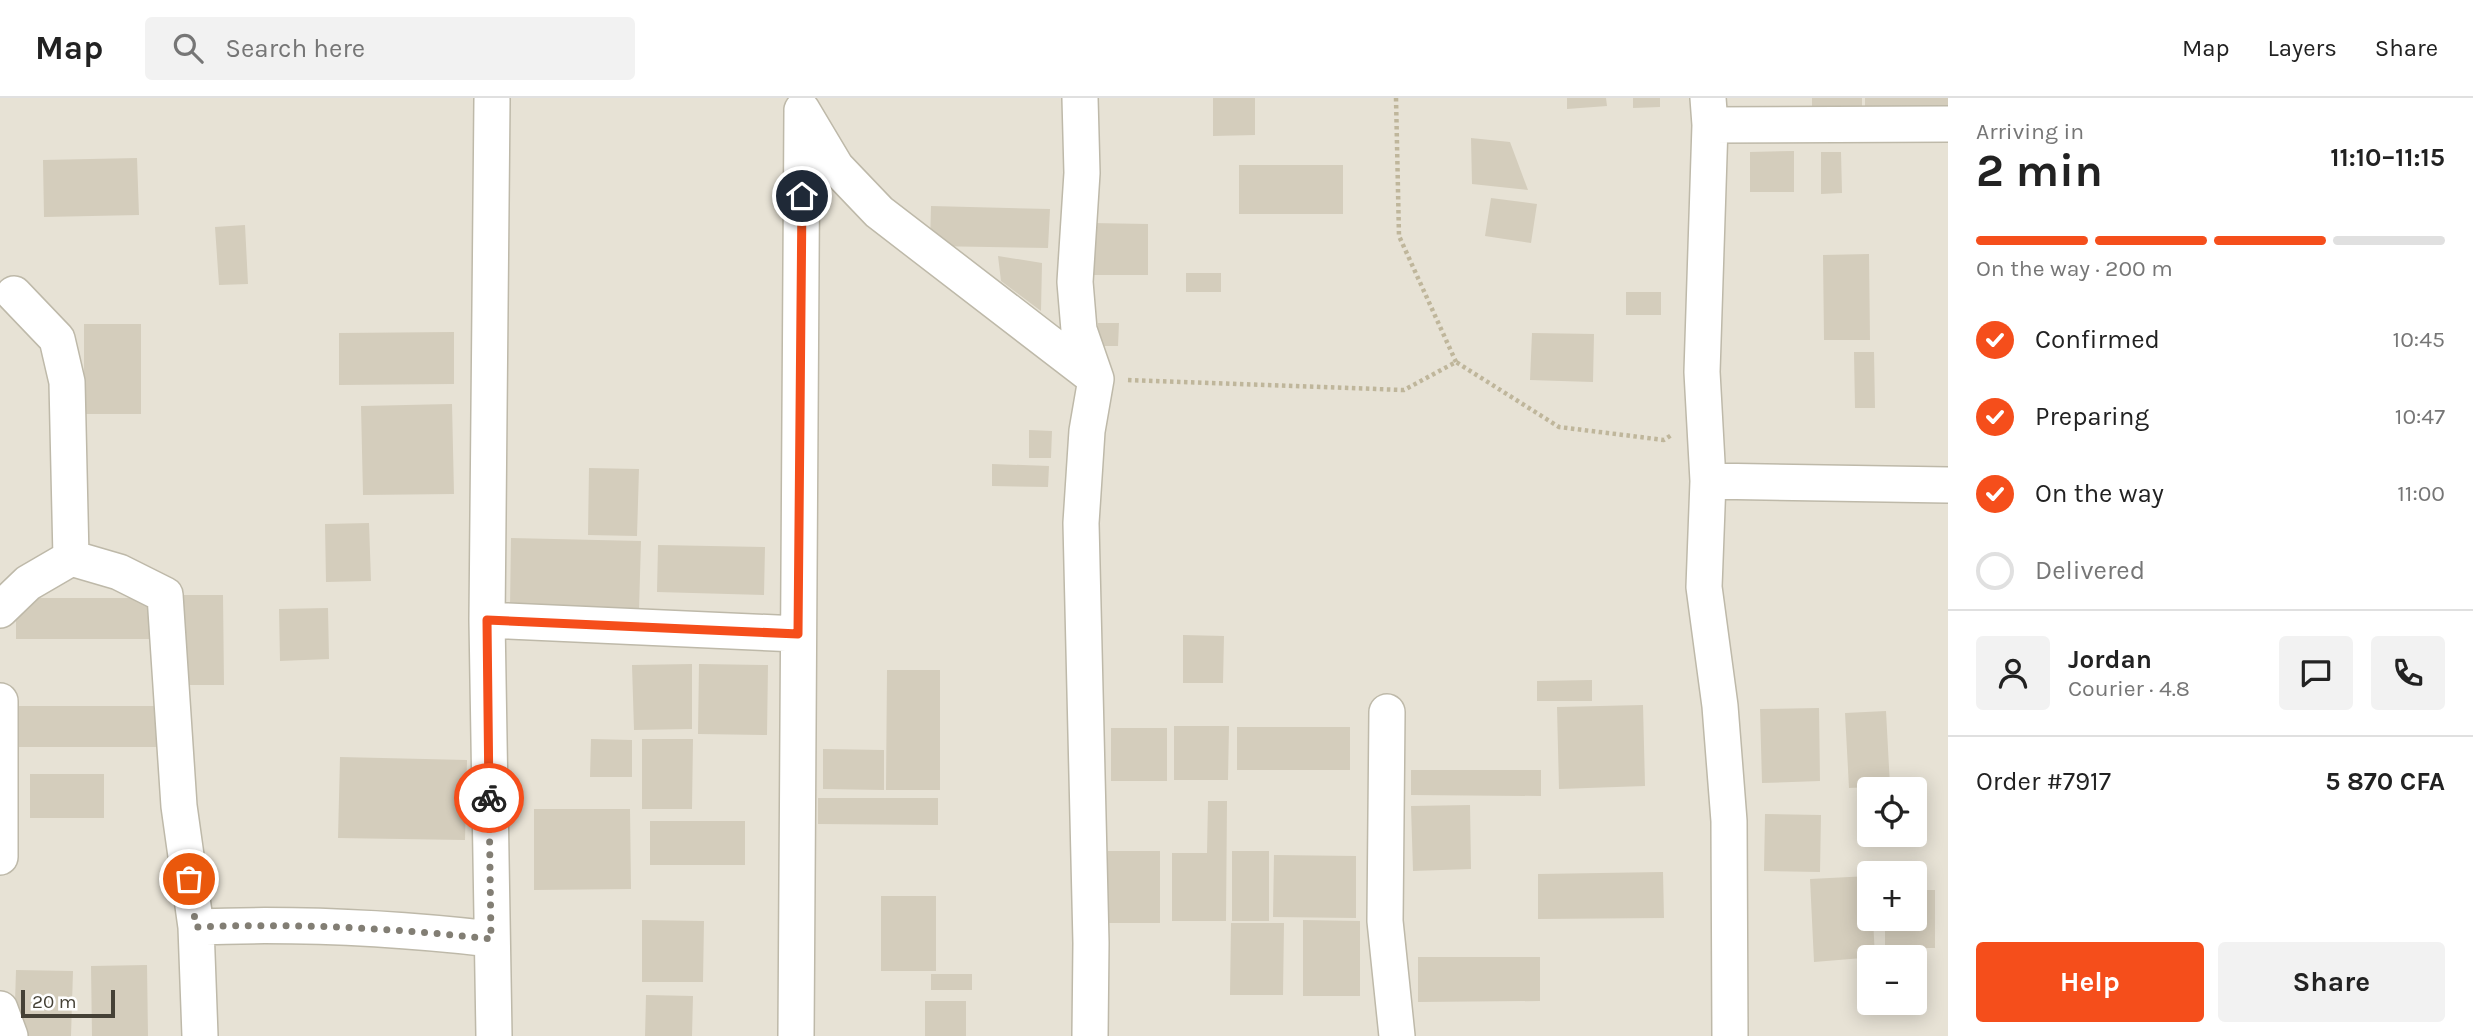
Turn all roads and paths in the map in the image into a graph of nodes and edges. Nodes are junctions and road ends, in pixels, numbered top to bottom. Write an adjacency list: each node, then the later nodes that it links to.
1 (1080, 98): 9 (street)
2 (1396, 98): 8 (path)
3 (492, 100): 15 (street)
4 (802, 105): 9 (street); 16 (street)
5 (1709, 112): 6 (street); 10 (street)
6 (1948, 124)
7 (14, 294): 13 (street)
8 (1456, 362): 9 (path); 10 (path)
9 (1096, 379): 27 (street)
10 (1705, 416): 11 (street)
11 (1707, 481): 12 (street); 29 (street)
12 (1948, 485)
13 (71, 558): 14 (street); 20 (street)
14 (0, 610)
15 (487, 620): 16 (street); 21 (street)
16 (798, 634): 26 (street)
17 (0, 701): 19 (street)
18 (1387, 712): 28 (street)
19 (0, 857)
20 (196, 927): 21 (street); 24 (street)
21 (491, 939): 25 (street)
22 (0, 1009): 23 (street)
23 (10, 1036)
24 (200, 1036)
25 (494, 1036)
26 (796, 1036)
27 (1090, 1036)
28 (1397, 1036)
29 (1730, 1036)

